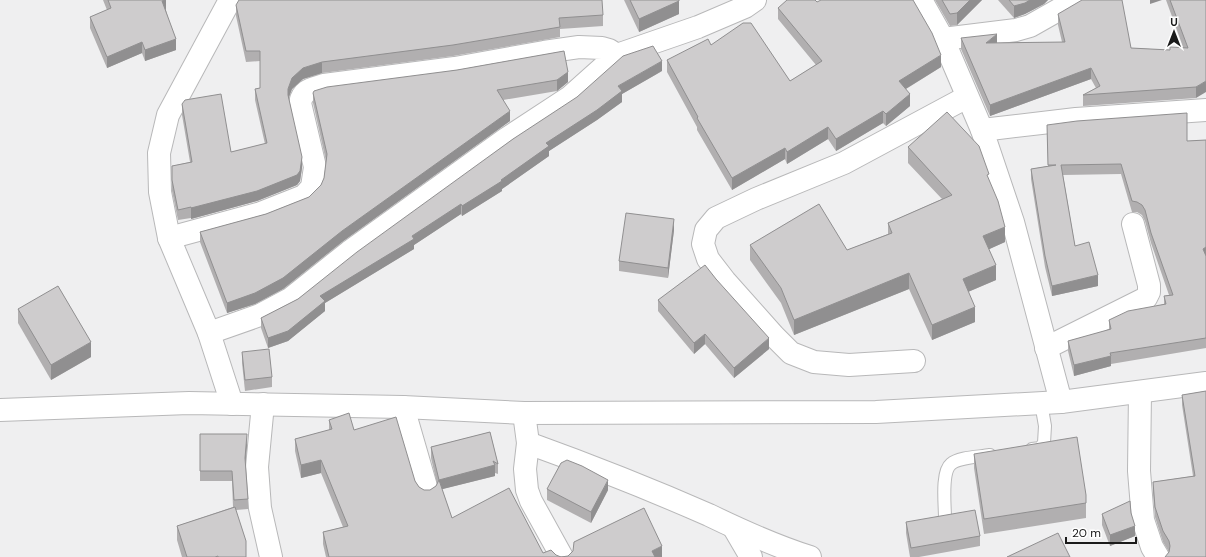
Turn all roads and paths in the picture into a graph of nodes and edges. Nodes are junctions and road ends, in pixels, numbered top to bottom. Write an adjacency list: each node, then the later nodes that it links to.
1 (230, 0): 11 (street)
2 (755, 0): 6 (street)
3 (921, 0): 5 (street)
4 (1076, 0): 5 (street)
5 (943, 39): 7 (street)
6 (617, 55): 11 (street); 12 (street)
7 (967, 96): 9 (street); 14 (street)
8 (1206, 110): 9 (street)
9 (982, 130): 13 (street)
10 (1133, 224): 13 (street)
11 (169, 238): 12 (street)
12 (209, 333): 18 (street)
13 (1046, 348): 17 (street)
14 (914, 361)
15 (1206, 383): 16 (street)
16 (1140, 392): 17 (street); 33 (street)
17 (1051, 402): 22 (street); 24 (lane)
18 (232, 404): 19 (street); 21 (street)
19 (263, 404): 20 (street); 29 (street)
20 (403, 407): 22 (street); 26 (street)
21 (0, 410)
22 (524, 413): 23 (street)
23 (528, 443): 28 (street); 30 (street)
24 (1024, 450)
25 (1001, 454): 27 (lane)
26 (427, 490)
27 (945, 518)
28 (734, 528): 31 (street); 32 (street)
29 (271, 557)
30 (562, 557)
31 (751, 557)
32 (810, 557)
33 (1158, 557)

